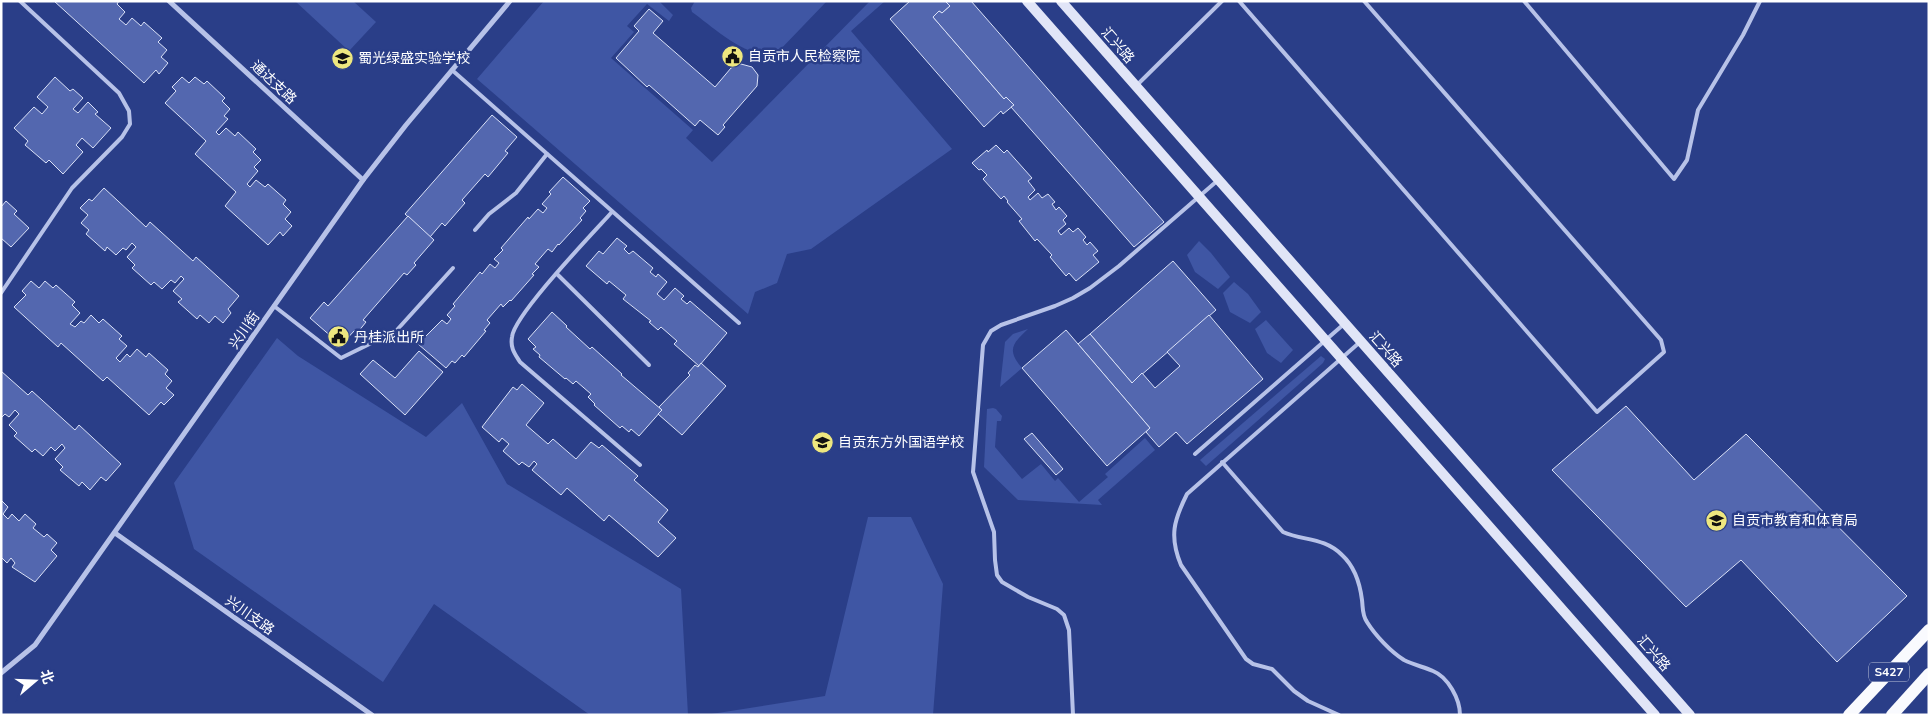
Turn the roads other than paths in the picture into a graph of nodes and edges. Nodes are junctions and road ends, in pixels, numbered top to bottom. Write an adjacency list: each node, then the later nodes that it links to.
1 (20, 1): 21 (lane)
2 (169, 1): 14 (street, 通达支路)
3 (510, 1): 11 (street, 兴川街)
4 (1027, 1): 16 (main road)
5 (1061, 1): 12 (main road, 汇兴路)
6 (1222, 1): 12 (lane)
7 (1239, 1): 8 (lane)
8 (1364, 1)
9 (1524, 1): 10 (lane)
10 (1760, 1)
11 (452, 70): 13 (lane); 14 (street, 兴川街)
12 (1136, 86): 15 (main road, 汇兴路)
13 (547, 154): 17 (lane); 18 (lane)
14 (363, 180): 22 (street, 兴川街)
15 (1218, 180): 16 (lane); 23 (main road, 汇兴路)
16 (1200, 197): 25 (main road); 37 (lane)
17 (612, 212): 20 (lane); 24 (lane)
18 (475, 230)
19 (453, 268): 22 (lane)
20 (557, 274): 28 (lane); 31 (lane)
21 (1, 293)
22 (274, 306): 32 (street, 兴川街)
23 (1345, 323): 25 (lane); 26 (main road, 汇兴路)
24 (739, 324)
25 (1325, 340): 27 (main road); 29 (lane)
26 (1361, 341): 27 (lane); 41 (main road, 汇兴路)
27 (1342, 359): 30 (lane); 40 (main road)
28 (649, 365)
29 (1195, 454)
30 (1222, 462): 38 (lane); 39 (lane)
31 (640, 465)
32 (115, 533): 34 (street, 兴川街); 36 (street, 兴川支路)
33 (1929, 630): 42 (main road, S427)
34 (1, 673)
35 (1929, 674): 43 (main road, S427)
36 (372, 715)
37 (1073, 715)
38 (1339, 715)
39 (1460, 715)
40 (1655, 715)
41 (1690, 715)
42 (1849, 715)
43 (1892, 715)

